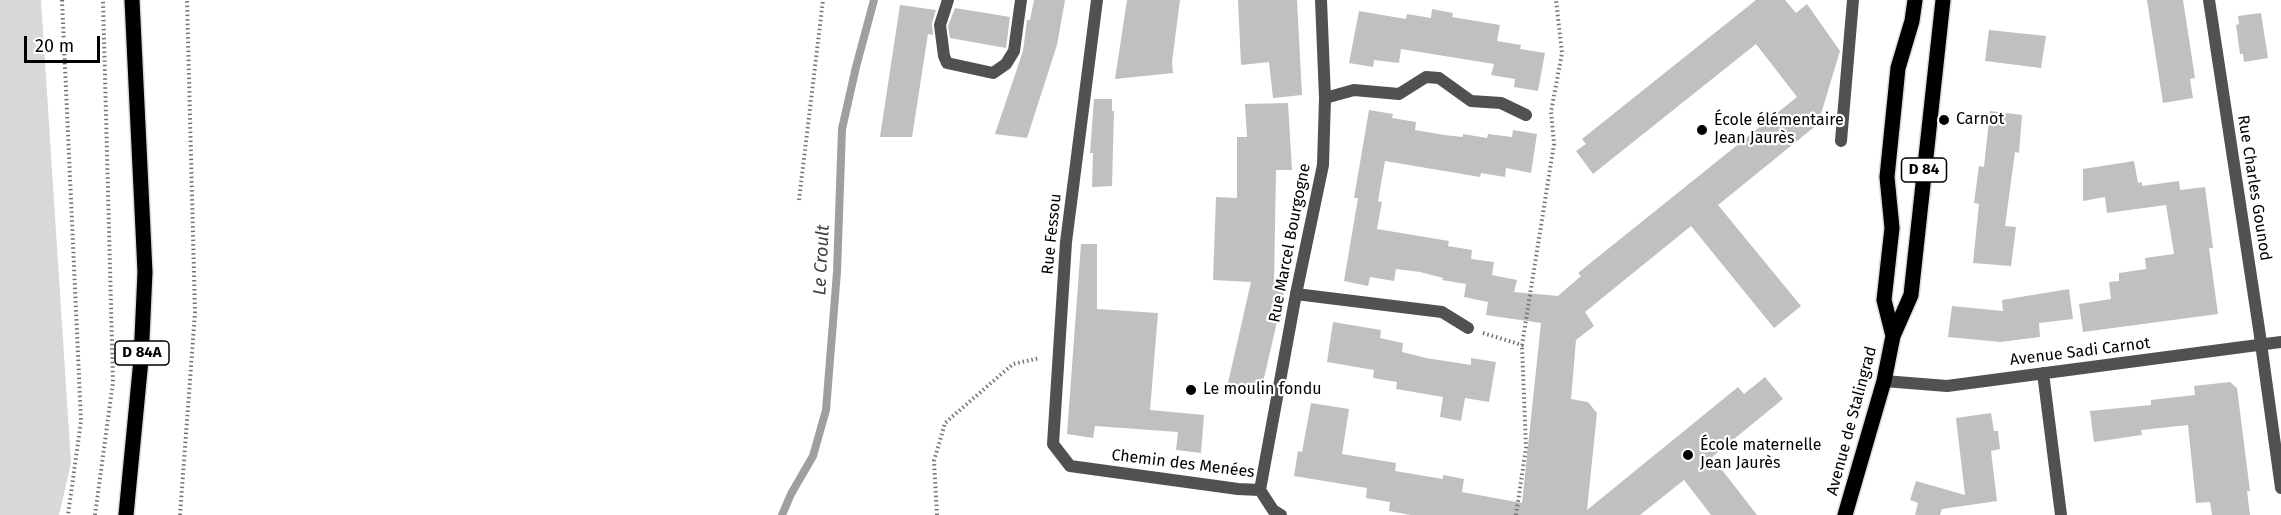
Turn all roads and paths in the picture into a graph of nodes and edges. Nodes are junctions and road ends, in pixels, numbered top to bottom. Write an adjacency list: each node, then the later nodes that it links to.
1 (62, 0): 31 (path)
2 (103, 0): 32 (path)
3 (132, 0): 33 (main road, D 84A)
4 (187, 0): 34 (path)
5 (823, 0): 18 (path)
6 (948, 0): 7 (street)
7 (1021, 0)
8 (1097, 0): 25 (street, Rue Fessou)
9 (1321, 0): 15 (street, Rue Marcel Bourgogne)
10 (1557, 0): 23 (path)
11 (1853, 0): 17 (street)
12 (1915, 0): 21 (main road, Avenue de Stalingrad / D 84)
13 (1943, 0): 21 (main road, Avenue de Stalingrad / D 84)
14 (2209, 0): 24 (street, Rue Charles Gounod)
15 (1325, 98): 16 (street); 19 (street, Rue Marcel Bourgogne)
16 (1526, 116)
17 (1840, 141)
18 (799, 200)
19 (1296, 294): 20 (street); 30 (street, Rue Marcel Bourgogne)
20 (1468, 328): 23 (path)
21 (1893, 336): 27 (main road, Avenue de Stalingrad / D 84)
22 (2281, 342): 24 (street, Avenue Sadi Carnot)
23 (1522, 345): 37 (path)
24 (2261, 345): 26 (street, Avenue Sadi Carnot); 29 (street, Rue Charles Gounod)
25 (1059, 354): 28 (street, Rue Fessou); 35 (path)
26 (2043, 373): 27 (street, Avenue Sadi Carnot); 39 (street)
27 (1884, 381): 38 (main road, Avenue de Stalingrad / D 84)
28 (1070, 466): 30 (street, Chemin des Menées)
29 (2281, 488)
30 (1260, 490): 36 (street, Chemin des Menées)
31 (68, 515)
32 (95, 515)
33 (126, 515)
34 (180, 515)
35 (938, 515)
36 (1281, 515)
37 (1516, 515)
38 (1845, 515)
39 (2061, 515)

